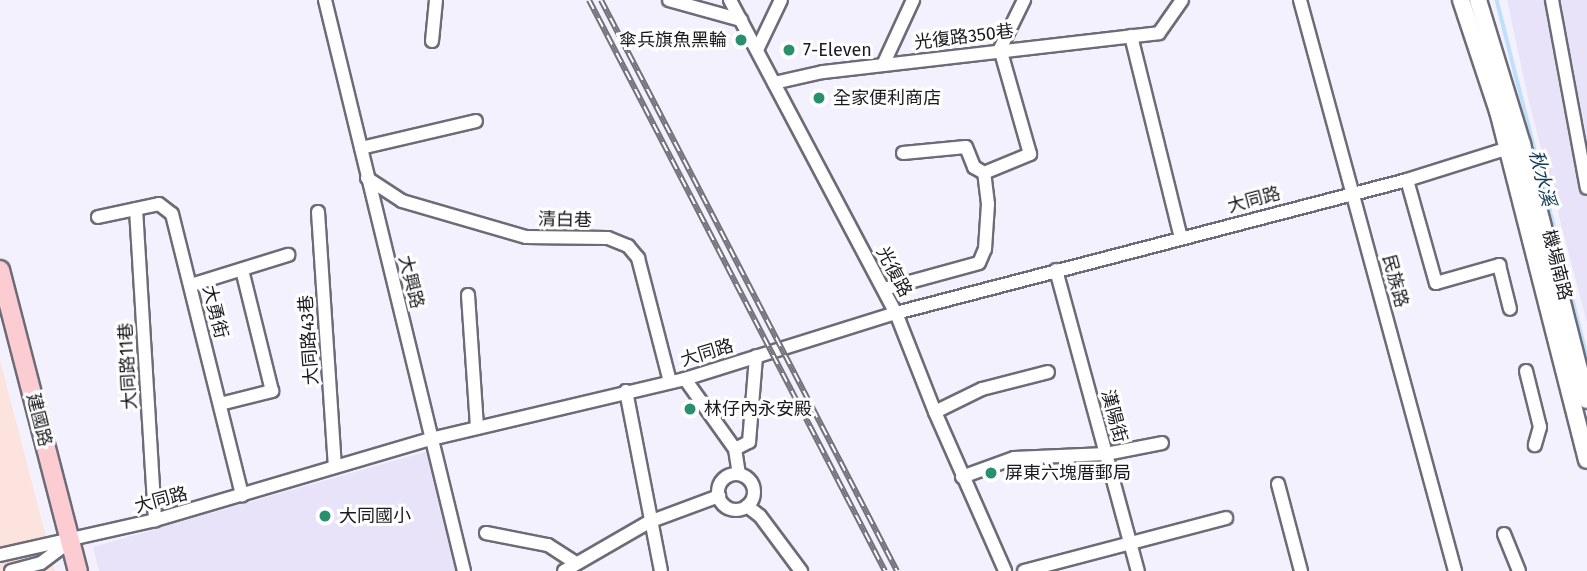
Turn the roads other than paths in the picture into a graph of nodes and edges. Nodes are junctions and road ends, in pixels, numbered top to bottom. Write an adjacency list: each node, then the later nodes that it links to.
1 (325, 0): 22 (street, 大興路)
2 (436, 0): 15 (street)
3 (669, 0): 13 (street)
4 (730, 0): 13 (street, 光復路)
5 (781, 0): 17 (street)
6 (913, 0): 18 (street)
7 (1024, 0): 16 (street)
8 (1182, 0): 14 (street, 光復路350巷)
9 (1300, 0): 28 (street, 民族路)
10 (1461, 0): 21 (street, 機場南路)
11 (1478, 0): 21 (street, 機場南路)
12 (1552, 0): 27 (street)
13 (741, 20): 17 (street, 光復路)
14 (1131, 36): 16 (street, 光復路350巷); 32 (street)
15 (432, 41)
16 (1000, 49): 18 (street, 光復路350巷); 24 (street)
17 (757, 50): 19 (street, 光復路)
18 (883, 65): 19 (street, 光復路350巷)
19 (774, 83): 38 (street, 光復路)
20 (476, 121): 22 (street)
21 (1515, 146): 26 (street, 大同路); 48 (street, 機場南路); 57 (street, 機場南路)
22 (360, 148): 25 (street, 大興路)
23 (903, 153): 24 (street)
24 (984, 173): 38 (street)
25 (368, 178): 46 (street, 清白巷); 52 (street, 大興路)
26 (1407, 180): 28 (street, 大同路); 40 (street)
27 (1587, 188)
28 (1353, 192): 32 (street, 大同路); 83 (street, 民族路)
29 (136, 209): 31 (street, 大勇街); 37 (street, 大勇街); 66 (street, 大同路11巷)
30 (318, 212): 58 (street, 大同路43巷)
31 (98, 217)
32 (1181, 237): 36 (street, 大同路)
33 (288, 256): 35 (street)
34 (0, 270): 70 (main road, 建國路)
35 (242, 270): 37 (street); 49 (street)
36 (1056, 270): 41 (street, 大同路); 56 (street, 漢陽街)
37 (191, 285): 49 (street, 大勇街)
38 (884, 289): 41 (street, 光復路)
39 (468, 295): 51 (street)
40 (1510, 309)
41 (896, 313): 42 (street, 大同路); 50 (street, 光復路)
42 (757, 356): 45 (street, 大同路); 55 (street)
43 (1526, 371): 54 (street)
44 (1048, 372): 50 (street)
45 (685, 379): 46 (street, 大同路); 55 (street)
46 (670, 382): 47 (street, 大同路)
47 (626, 391): 51 (street, 大同路); 67 (street)
48 (1587, 400)
49 (220, 404): 62 (street, 大勇街)
50 (934, 412): 60 (street, 光復路)
51 (477, 428): 52 (street, 大同路)
52 (431, 439): 58 (street, 大同路); 76 (street, 大興路)
53 (1161, 443): 56 (street)
54 (1535, 445)
55 (735, 449): 59 (street)
56 (1106, 454): 60 (street); 71 (street, 漢陽街)
57 (1587, 460)
58 (335, 465): 62 (street, 大同路)
59 (739, 474): 63 (street); 64 (street)
60 (962, 477): 79 (street, 光復路)
61 (1278, 484): 82 (street)
62 (242, 495): 66 (street, 大同路)
63 (719, 496): 64 (street); 67 (street)
64 (747, 506): 78 (street)
65 (1226, 518): 71 (street)
66 (155, 520): 70 (street, 大同路)
67 (649, 522): 73 (street); 77 (street)
68 (486, 533): 73 (street)
69 (1504, 534): 84 (street)
70 (70, 541): 72 (street, 大同路); 74 (street); 75 (main road, 建國路)
71 (1130, 543): 80 (street); 81 (street, 漢陽街)
72 (0, 555)
73 (569, 567)
74 (11, 571)
75 (78, 571)
76 (464, 571)
77 (661, 571)
78 (801, 571)
79 (1005, 571)
80 (1024, 571)
81 (1138, 571)
82 (1301, 571)
83 (1455, 571)
84 (1519, 571)

